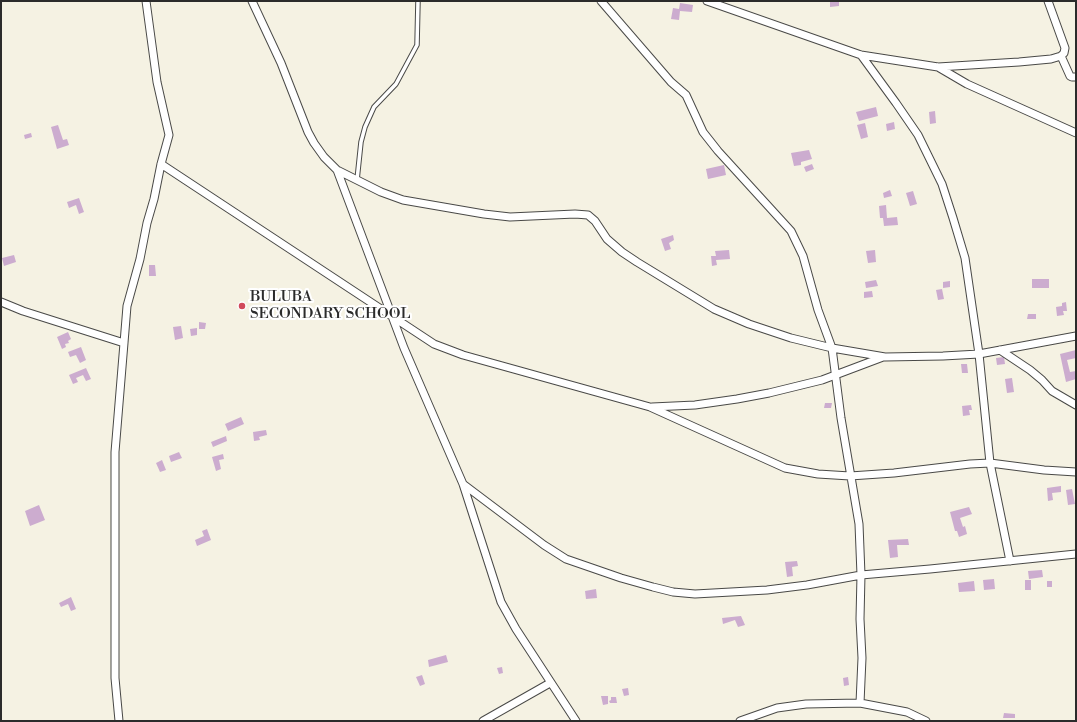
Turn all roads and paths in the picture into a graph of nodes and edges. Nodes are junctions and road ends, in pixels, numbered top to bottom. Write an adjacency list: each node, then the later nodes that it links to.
1 (146, 1): 12 (street)
2 (252, 1): 13 (street)
3 (418, 1): 14 (lane)
4 (601, 1): 19 (street)
5 (707, 1): 7 (street)
6 (1048, 1): 8 (street)
7 (861, 55): 9 (street); 21 (street)
8 (1061, 56): 9 (street); 10 (street)
9 (938, 67): 11 (street)
10 (1076, 77)
11 (1076, 133)
12 (160, 164): 16 (street); 18 (street)
13 (337, 170): 14 (street); 16 (street)
14 (357, 180): 19 (street)
15 (1, 302): 18 (street)
16 (392, 316): 25 (street); 29 (street)
17 (1076, 336): 20 (street)
18 (124, 343): 35 (street)
19 (832, 348): 22 (street); 23 (street)
20 (1000, 350): 21 (street); 24 (street)
21 (979, 354): 22 (street); 26 (street)
22 (885, 357): 23 (street)
23 (836, 374): 25 (street); 28 (street)
24 (1076, 405)
25 (650, 407): 28 (street)
26 (990, 463): 27 (street); 28 (street); 31 (street)
27 (1076, 472)
28 (850, 476): 32 (street)
29 (463, 484): 32 (street); 33 (street)
30 (1076, 554): 31 (street)
31 (1010, 561): 32 (street)
32 (861, 575): 34 (street)
33 (550, 683): 36 (street); 37 (street)
34 (860, 703): 38 (street); 39 (street)
35 (120, 721)
36 (483, 721)
37 (576, 721)
38 (740, 721)
39 (926, 721)

